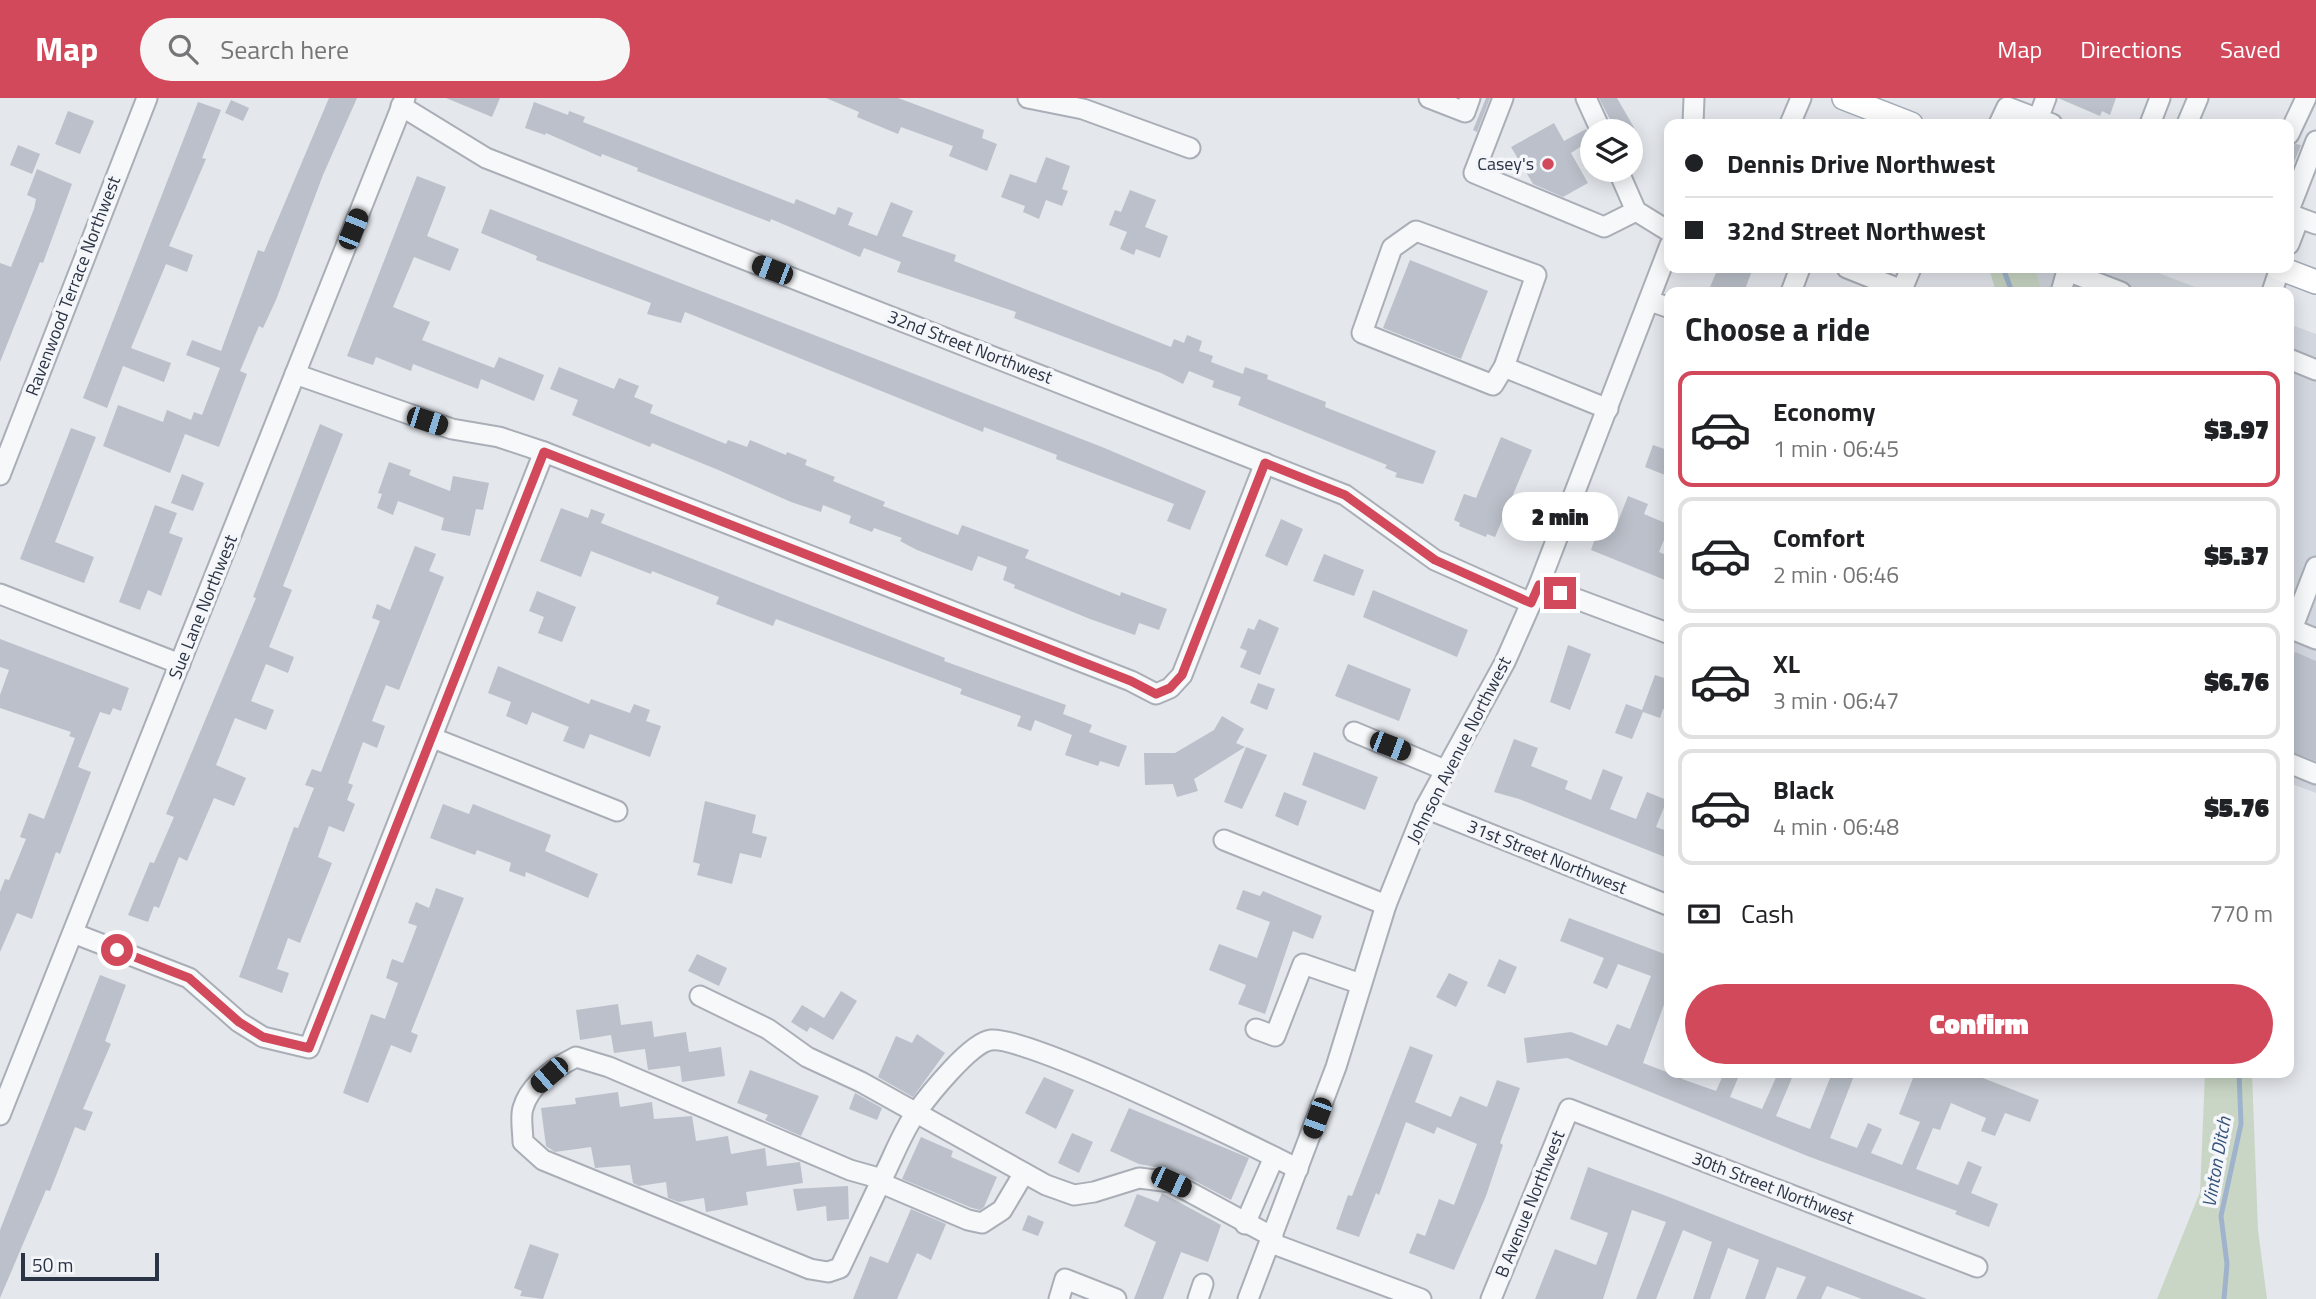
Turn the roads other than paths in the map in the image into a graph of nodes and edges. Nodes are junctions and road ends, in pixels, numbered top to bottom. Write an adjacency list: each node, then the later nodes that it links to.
1 (147, 98): 49 (street, Ravenwood Terrace Northwest)
2 (1028, 98): 26 (street)
3 (1429, 98): 4 (street)
4 (1470, 98)
5 (1503, 98): 28 (street)
6 (1586, 98): 17 (street)
7 (1694, 98): 18 (street)
8 (1801, 98): 19 (street)
9 (1844, 98): 16 (main road)
10 (2046, 98): 21 (street)
11 (2160, 98): 22 (street)
12 (2198, 98): 23 (street)
13 (2306, 98): 24 (street)
14 (403, 102): 45 (street, Sue Lane Northwest); 48 (street, 32nd Street Northwest)
15 (2005, 110): 20 (street)
16 (1894, 116)
17 (1596, 119)
18 (1693, 119)
19 (1792, 119)
20 (2035, 119)
21 (2045, 119)
22 (2152, 119)
23 (2189, 119)
24 (2294, 123)
25 (2316, 141): 29 (street)
26 (1190, 148)
27 (1623, 182): 28 (street)
28 (1636, 211): 30 (street)
29 (2298, 217)
30 (1664, 228)
31 (1664, 262): 40 (street, Johnson Avenue Northwest)
32 (1859, 273): 37 (street)
33 (2072, 273): 39 (street)
34 (2072, 273): 38 (street)
35 (2293, 273): 36 (main road)
36 (2316, 282)
37 (1892, 287)
38 (2061, 287)
39 (2108, 287)
40 (1650, 301): 41 (street); 46 (street, Johnson Avenue Northwest)
41 (1664, 306)
42 (2294, 361): 44 (street)
43 (1504, 367): 43 (street); 46 (street)
44 (2316, 370)
45 (295, 374): 47 (street); 57 (street, Sue Lane Northwest)
46 (1608, 409): 52 (street, Johnson Avenue Northwest)
47 (544, 452): 48 (street); 59 (street)
48 (1265, 463): 52 (street, 32nd Street Northwest)
49 (0, 475)
50 (2316, 567): 53 (street)
51 (0, 594): 57 (street)
52 (1535, 594): 55 (street, 32nd Street Northwest); 61 (street, Johnson Avenue Northwest)
53 (2294, 621)
54 (2294, 629): 56 (street)
55 (1664, 632)
56 (2316, 639)
57 (180, 664): 68 (street, Sue Lane Northwest)
58 (1354, 732): 61 (street)
59 (433, 738): 64 (street); 68 (street)
60 (2294, 765): 62 (street)
61 (1445, 770): 63 (street, Johnson Avenue Northwest)
62 (2316, 774)
63 (1425, 808): 66 (street, 31st Street Northwest); 67 (street, Johnson Avenue Northwest)
64 (617, 811)
65 (1224, 840): 67 (street)
66 (1664, 904)
67 (1386, 905): 69 (street, Johnson Avenue Northwest)
68 (73, 933): 74 (street, Sue Lane Northwest)
69 (1361, 985): 71 (street); 76 (street, Johnson Avenue Northwest)
70 (700, 996): 73 (street)
71 (1256, 1029)
72 (1569, 1108): 81 (street, 30th Street Northwest); 86 (street, B Avenue Northwest)
73 (915, 1114): 75 (street); 77 (street); 78 (street)
74 (0, 1115)
75 (1274, 1157): 76 (street); 79 (street)
76 (1298, 1168): 80 (street, Johnson Avenue Northwest)
77 (1024, 1172): 78 (street); 79 (street)
78 (882, 1181): 78 (street)
79 (1245, 1224): 80 (street)
80 (1272, 1240): 84 (street, Johnson Avenue Northwest); 85 (street)
81 (1977, 1267)
82 (1059, 1299): 83 (street)
83 (1116, 1299)
84 (1248, 1299)
85 (1421, 1299)
86 (1491, 1299)

